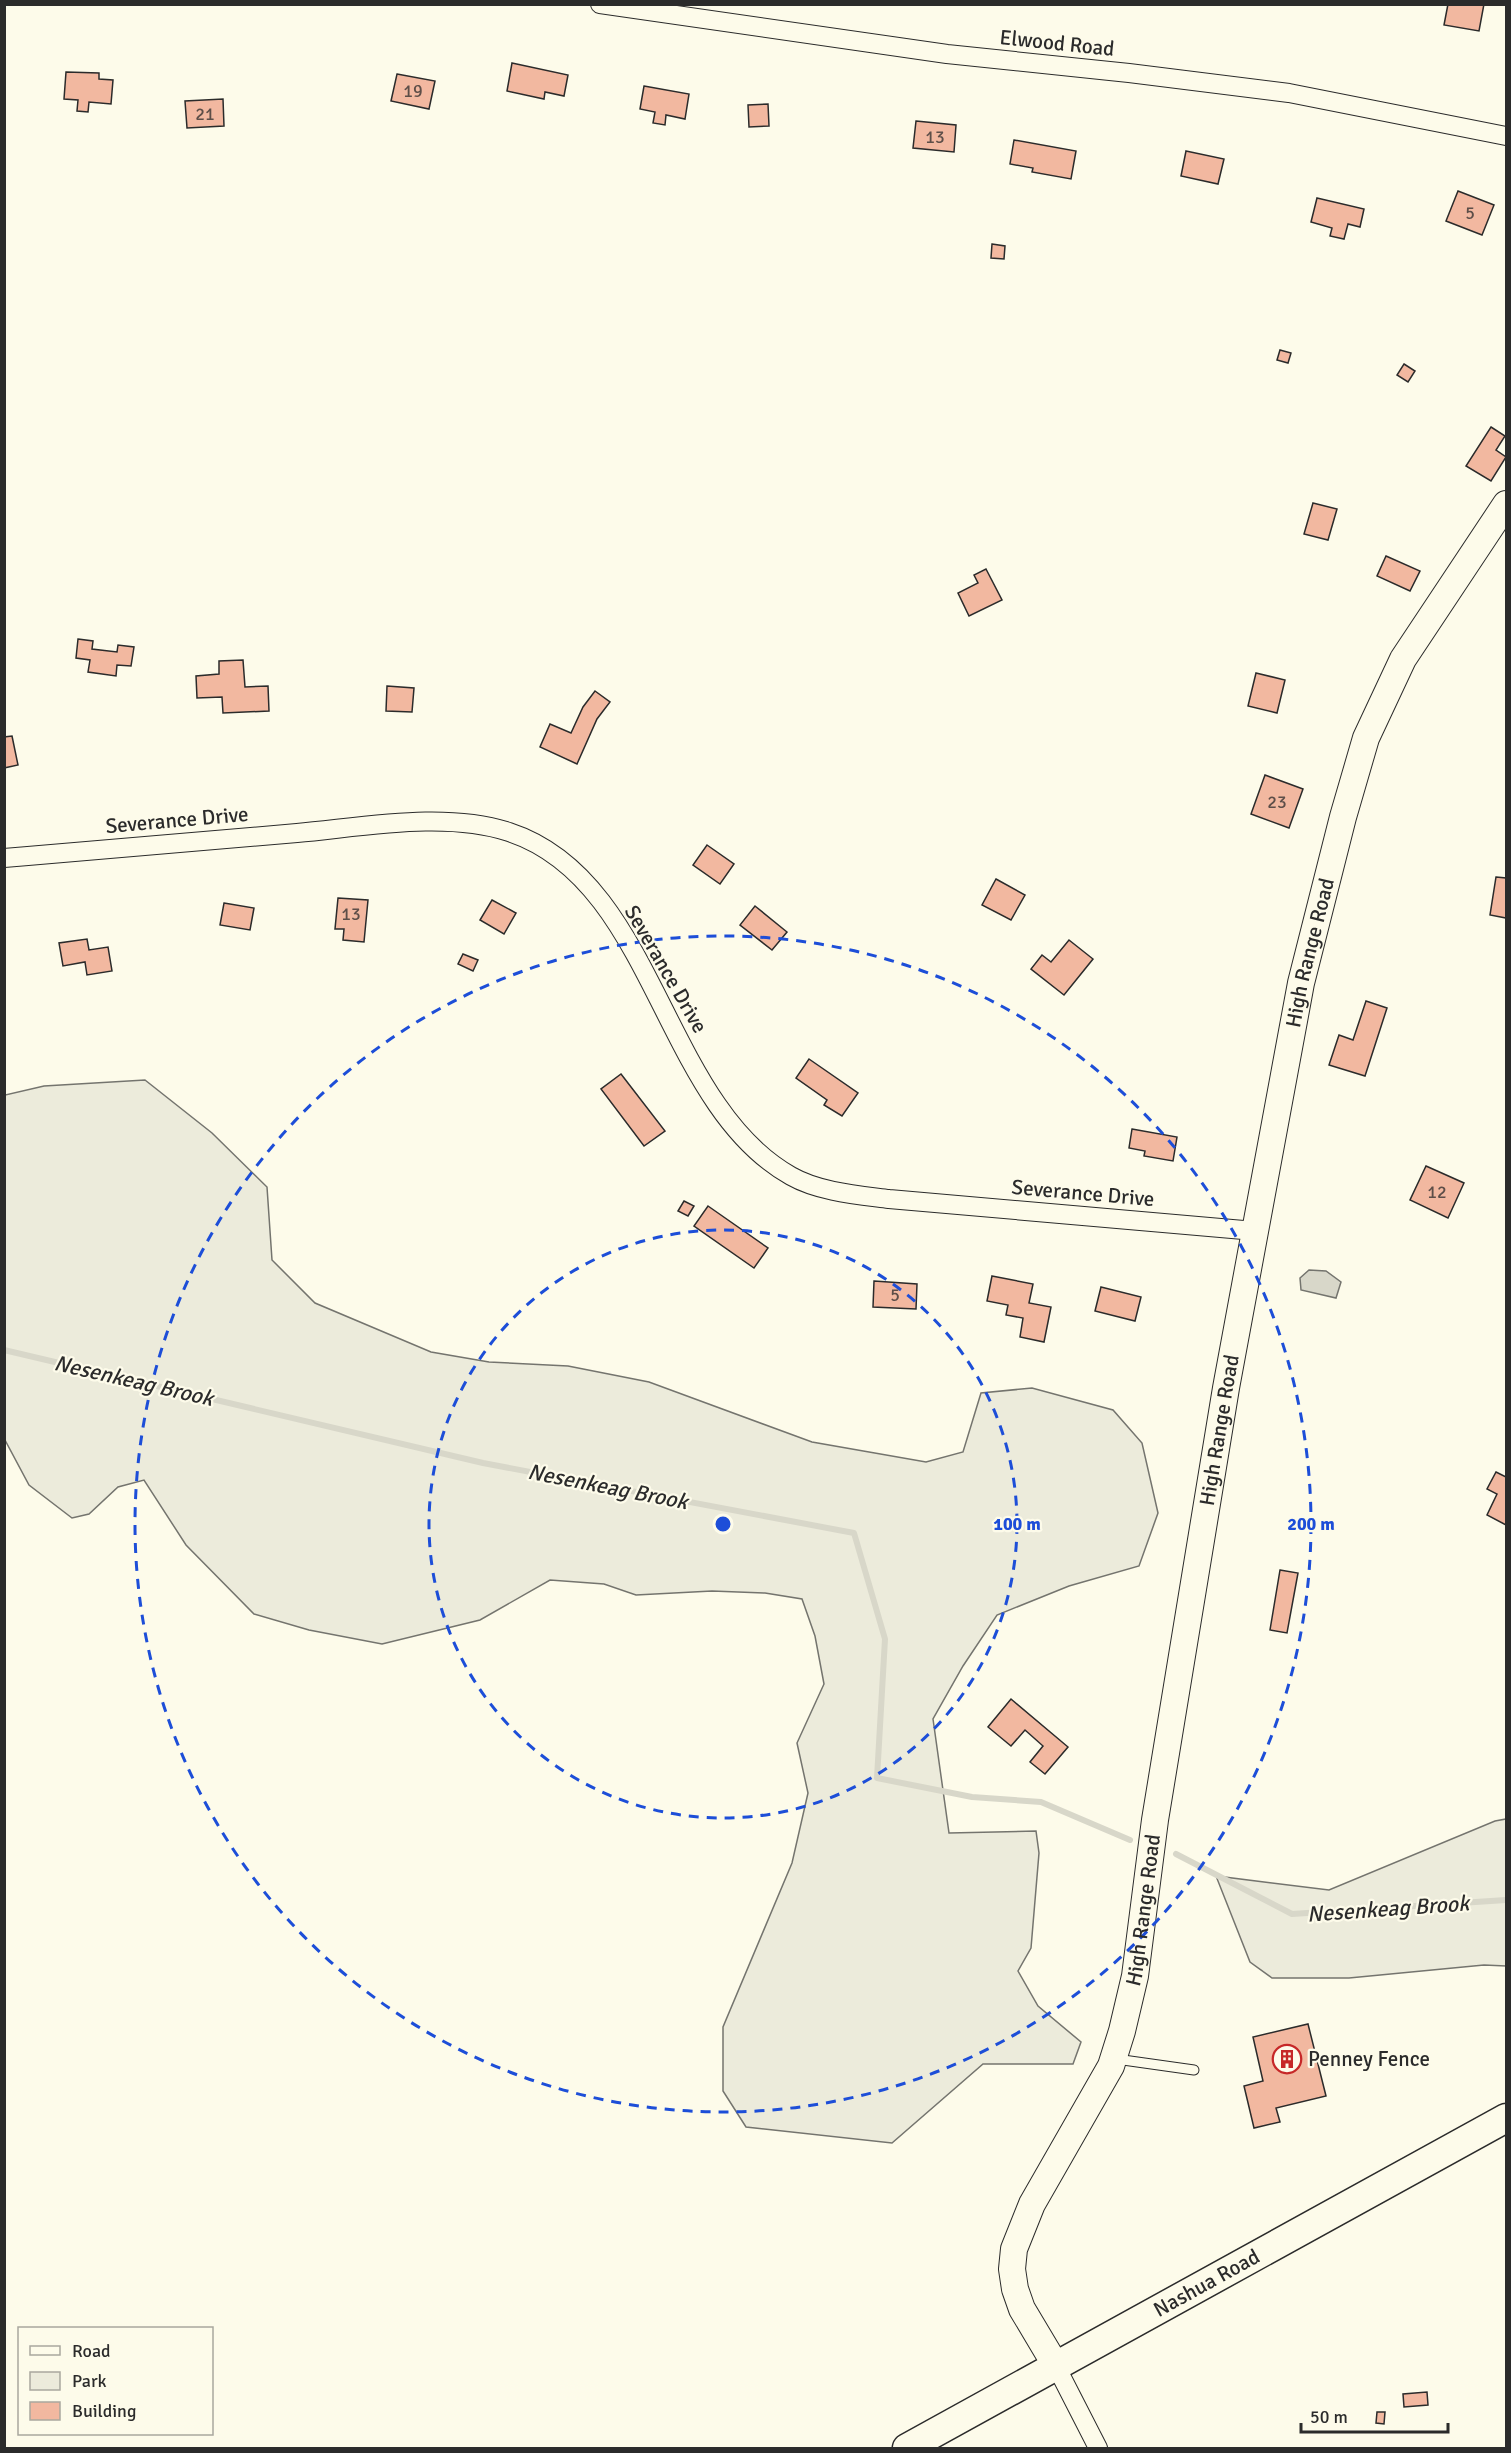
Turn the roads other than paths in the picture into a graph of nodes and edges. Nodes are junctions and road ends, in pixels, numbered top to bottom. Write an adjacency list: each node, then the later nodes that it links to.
1 (600, 4): 2 (street, Elwood Road)
2 (1506, 136)
3 (1506, 504): 5 (street, High Range Road)
4 (4, 858): 5 (street, Severance Drive)
5 (1255, 1232): 6 (street, High Range Road)
6 (1114, 2059): 7 (lane); 9 (street, High Range Road)
7 (1194, 2070)
8 (1506, 2118): 9 (main road, Nashua Road)
9 (1056, 2366): 10 (main road, Nashua Road); 11 (street)
10 (907, 2448)
11 (1098, 2448)

